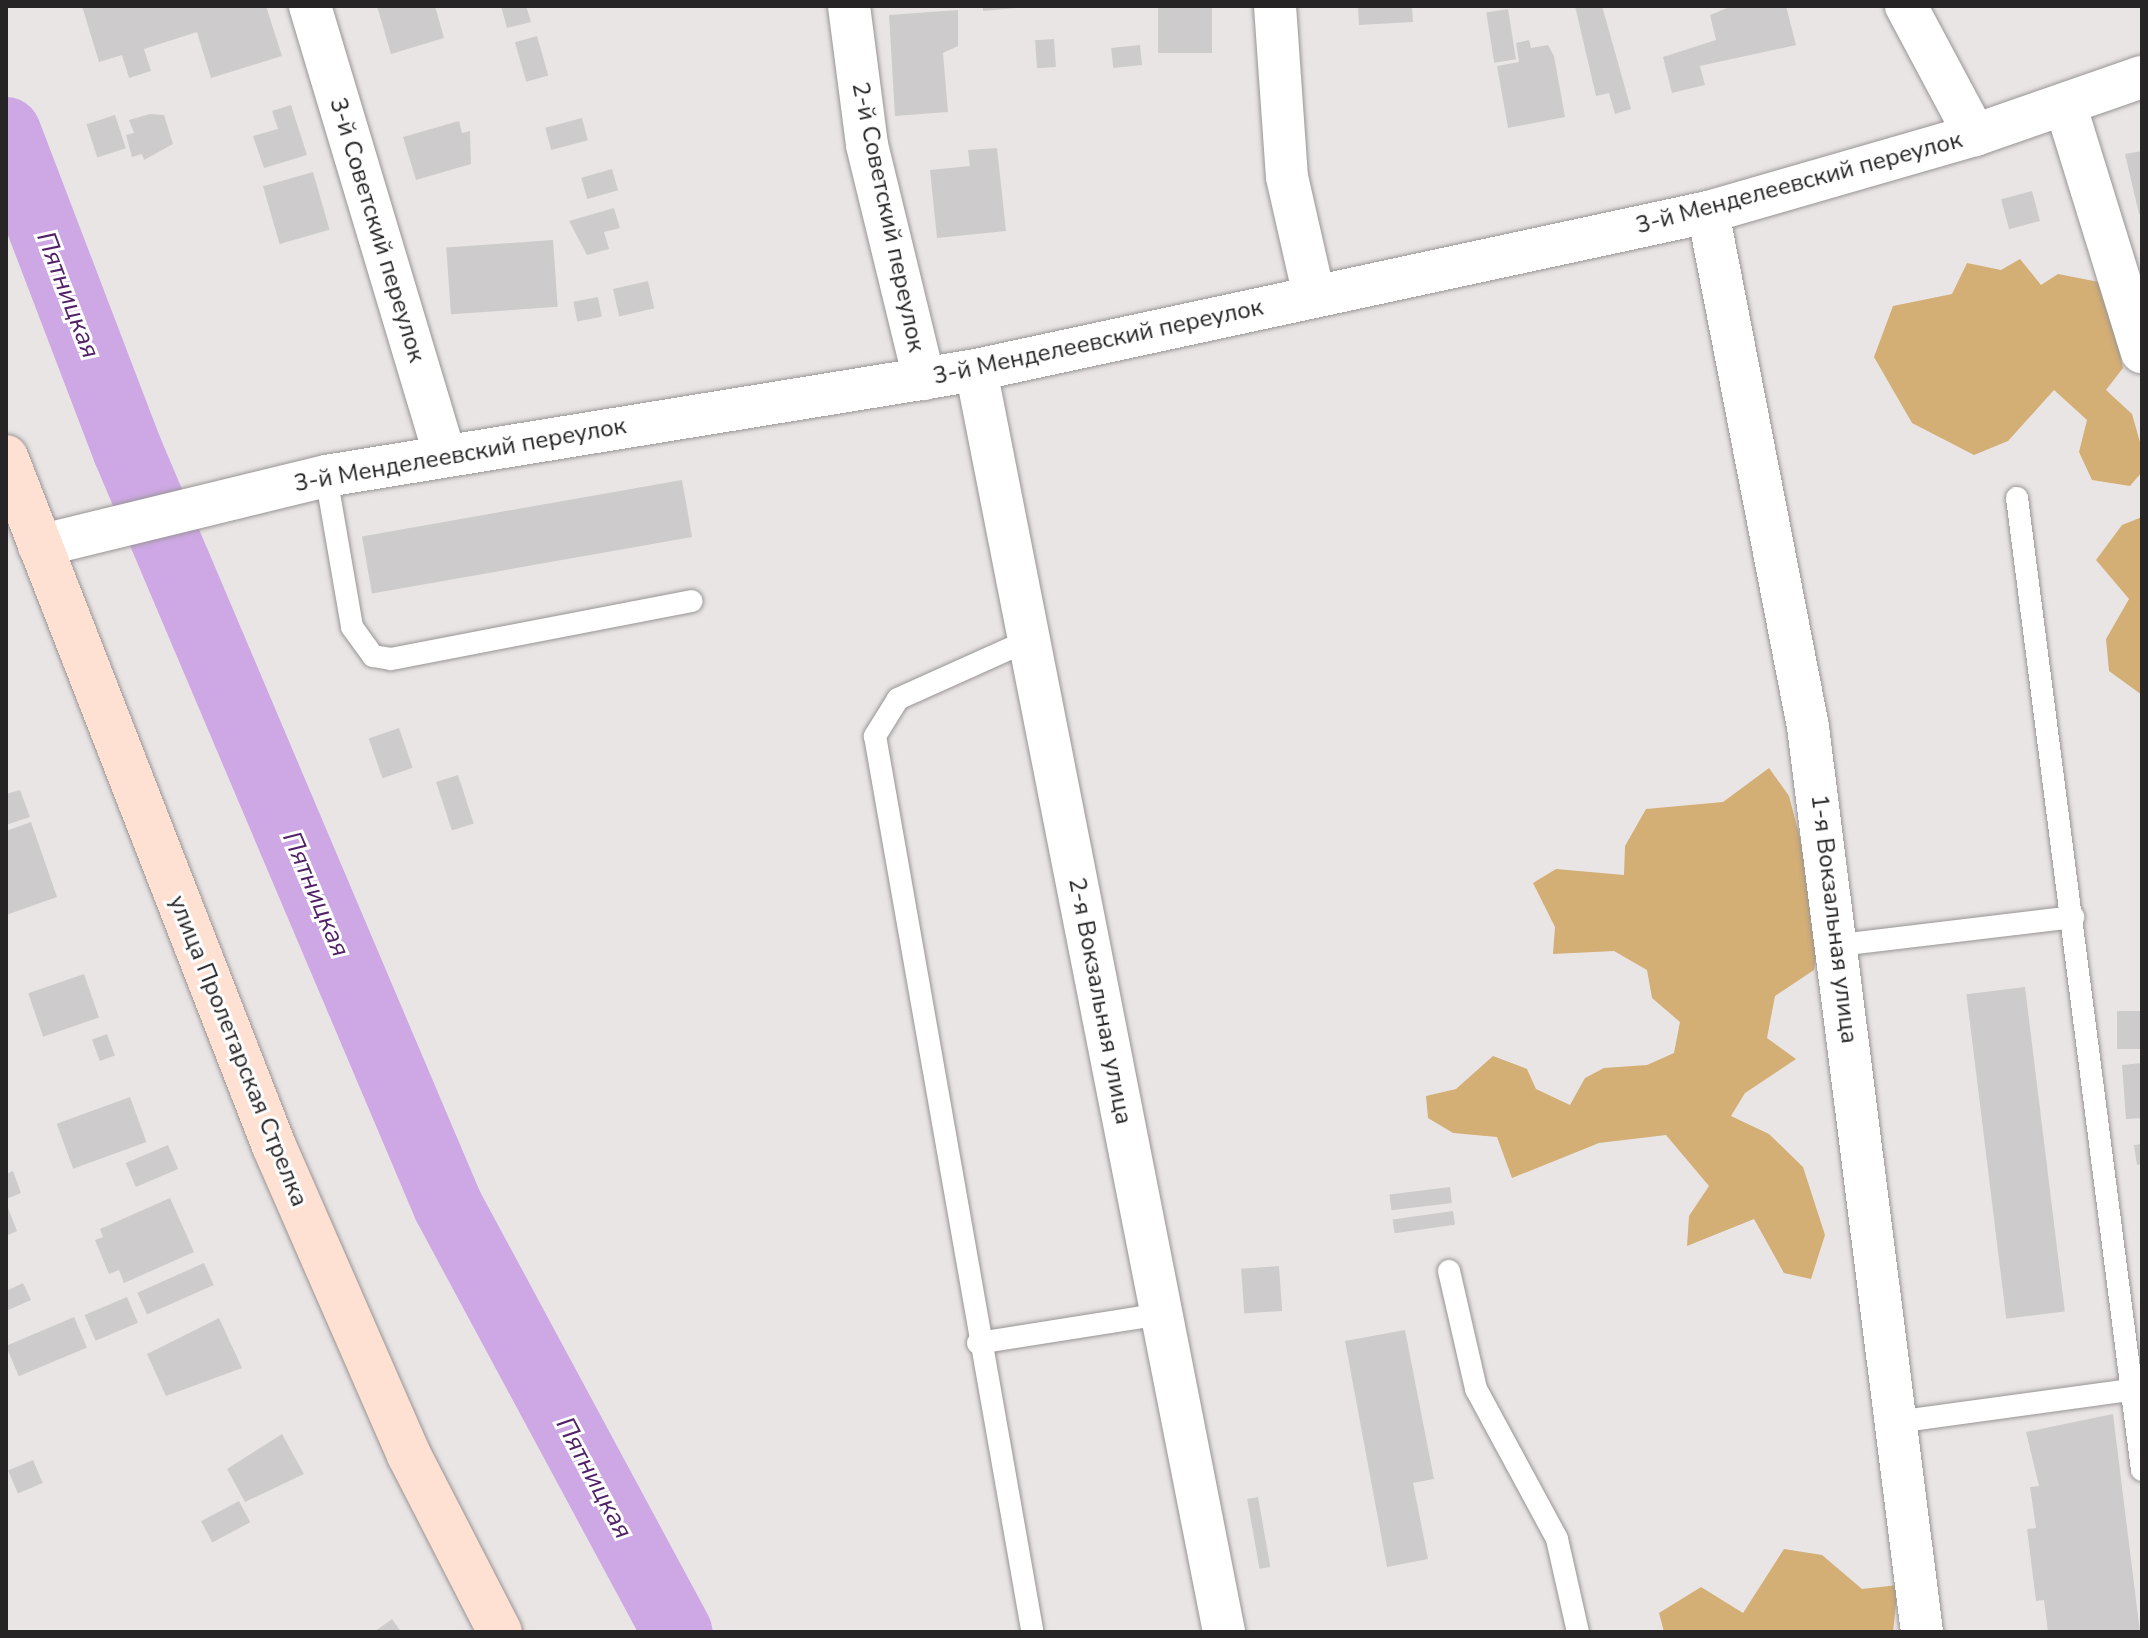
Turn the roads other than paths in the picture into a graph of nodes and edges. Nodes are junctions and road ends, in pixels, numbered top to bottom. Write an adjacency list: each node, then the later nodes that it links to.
1 (310, 6): 13 (street, 3-й Советский переулок)
2 (849, 6): 12 (street, 2-й Советский переулок)
3 (1275, 6): 9 (street)
4 (1906, 6): 7 (street)
5 (2142, 77): 6 (street, 3-й Менделеевский переулок)
6 (2065, 104): 7 (street, 3-й Менделеевский переулок); 10 (street)
7 (1975, 135): 8 (street, 3-й Менделеевский переулок)
8 (1708, 212): 9 (street, 3-й Менделеевский переулок); 21 (street, 1-я Вокзальная улица)
9 (1314, 296): 11 (street, 3-й Менделеевский переулок)
10 (2142, 352)
11 (976, 370): 12 (street, 3-й Менделеевский переулок); 19 (street, 2-я Вокзальная улица)
12 (924, 379): 13 (street, 3-й Менделеевский переулок)
13 (444, 454): 14 (street, 3-й Менделеевский переулок)
14 (326, 476): 17 (street, 3-й Менделеевский переулок); 18 (lane)
15 (9, 477): 17 (street, улица Пролетарская Стрелка)
16 (2017, 498): 20 (lane)
17 (39, 546): 30 (street, улица Пролетарская Стрелка)
18 (691, 601)
19 (1029, 640): 23 (street, 2-я Вокзальная улица); 24 (lane)
20 (2073, 917): 21 (lane); 25 (lane)
21 (1839, 945): 26 (street, 1-я Вокзальная улица)
22 (1449, 1271): 32 (lane)
23 (1161, 1314): 24 (lane); 31 (street, 2-я Вокзальная улица)
24 (978, 1343): 29 (lane)
25 (2131, 1390): 26 (lane); 27 (lane)
26 (1896, 1422): 33 (street, 1-я Вокзальная улица)
27 (2140, 1440): 28 (lane)
28 (2142, 1470)
29 (1032, 1629)
30 (500, 1632)
31 (1224, 1632)
32 (1578, 1632)
33 (1922, 1632)

